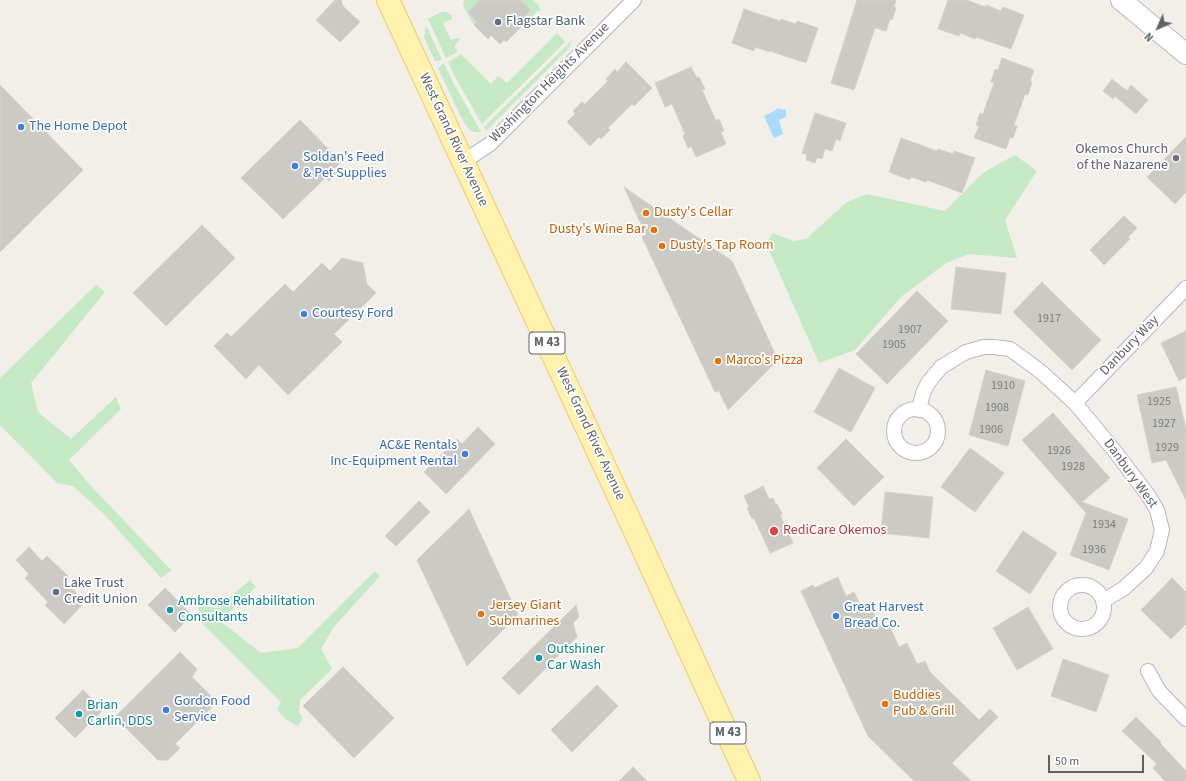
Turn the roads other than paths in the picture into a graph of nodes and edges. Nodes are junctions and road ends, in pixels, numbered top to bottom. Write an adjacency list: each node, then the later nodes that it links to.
1 (388, 0): 5 (main road, West Grand River Avenue / M 43)
2 (634, 0): 5 (street, Washington Heights Avenue)
3 (1121, 0): 4 (street)
4 (1186, 54)
5 (463, 162): 12 (main road, West Grand River Avenue / M 43)
6 (1186, 288): 7 (street, Danbury Way)
7 (1075, 403): 8 (street, Danbury West); 9 (street, Danbury West)
8 (919, 410)
9 (1103, 601)
10 (1148, 671): 11 (street)
11 (1186, 719)
12 (750, 781)

